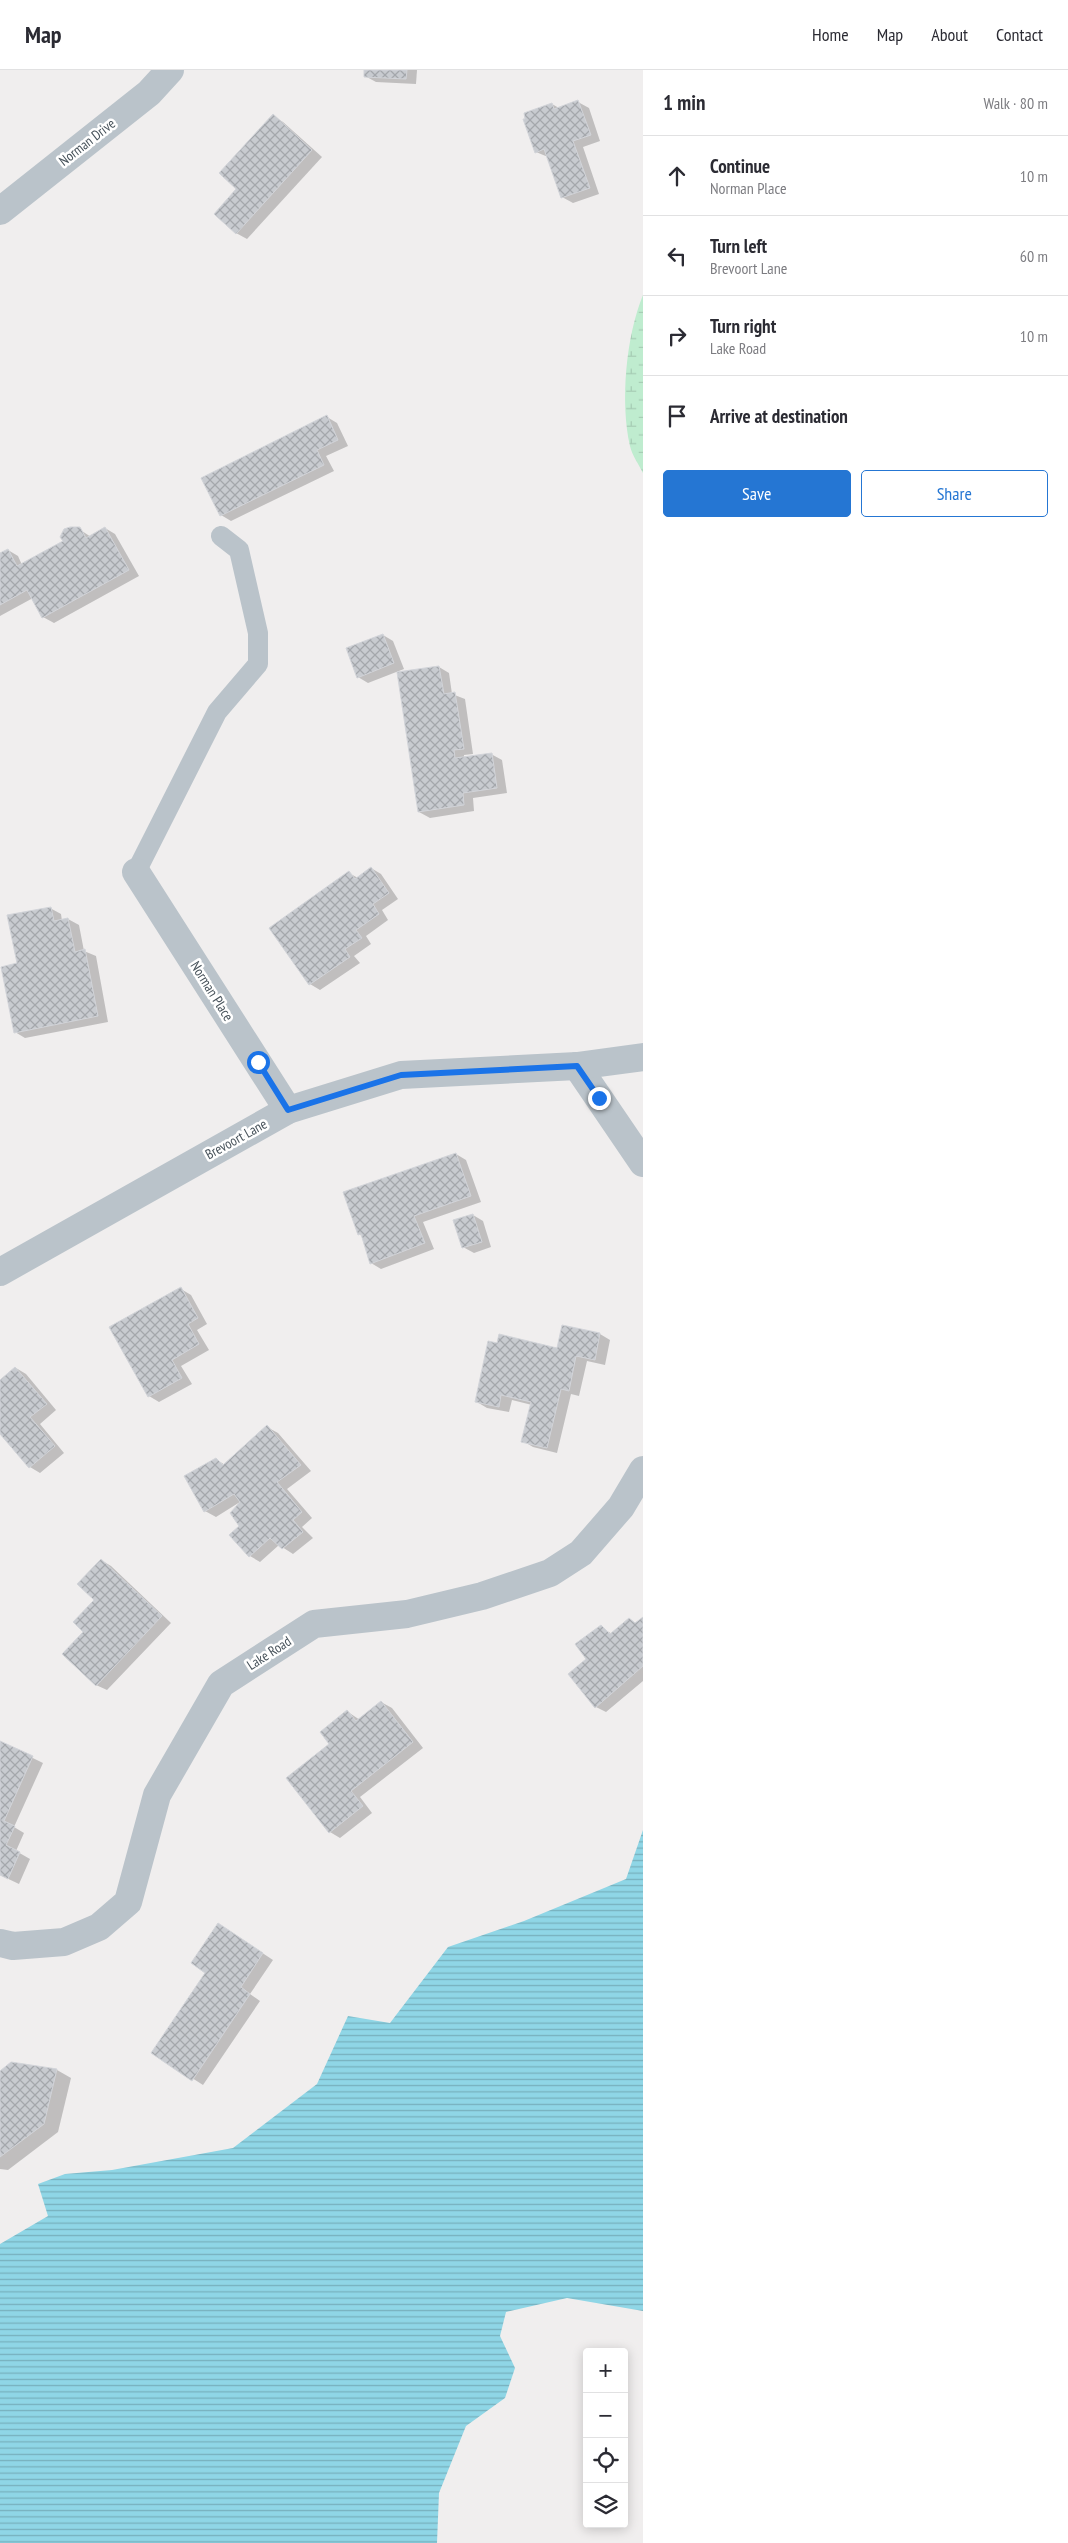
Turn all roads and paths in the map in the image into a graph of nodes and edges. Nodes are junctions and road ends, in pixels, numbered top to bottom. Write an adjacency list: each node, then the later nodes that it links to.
1 (170, 70): 2 (street, Norman Drive)
2 (0, 211)
3 (221, 536): 4 (lane)
4 (136, 872): 7 (street, Norman Place)
5 (643, 1057): 6 (street, Brevoort Lane)
6 (577, 1066): 7 (street, Brevoort Lane); 8 (street)
7 (288, 1110): 9 (street, Brevoort Lane)
8 (643, 1163)
9 (0, 1272)
10 (643, 1470): 11 (street, Lake Road)
11 (0, 1943)

